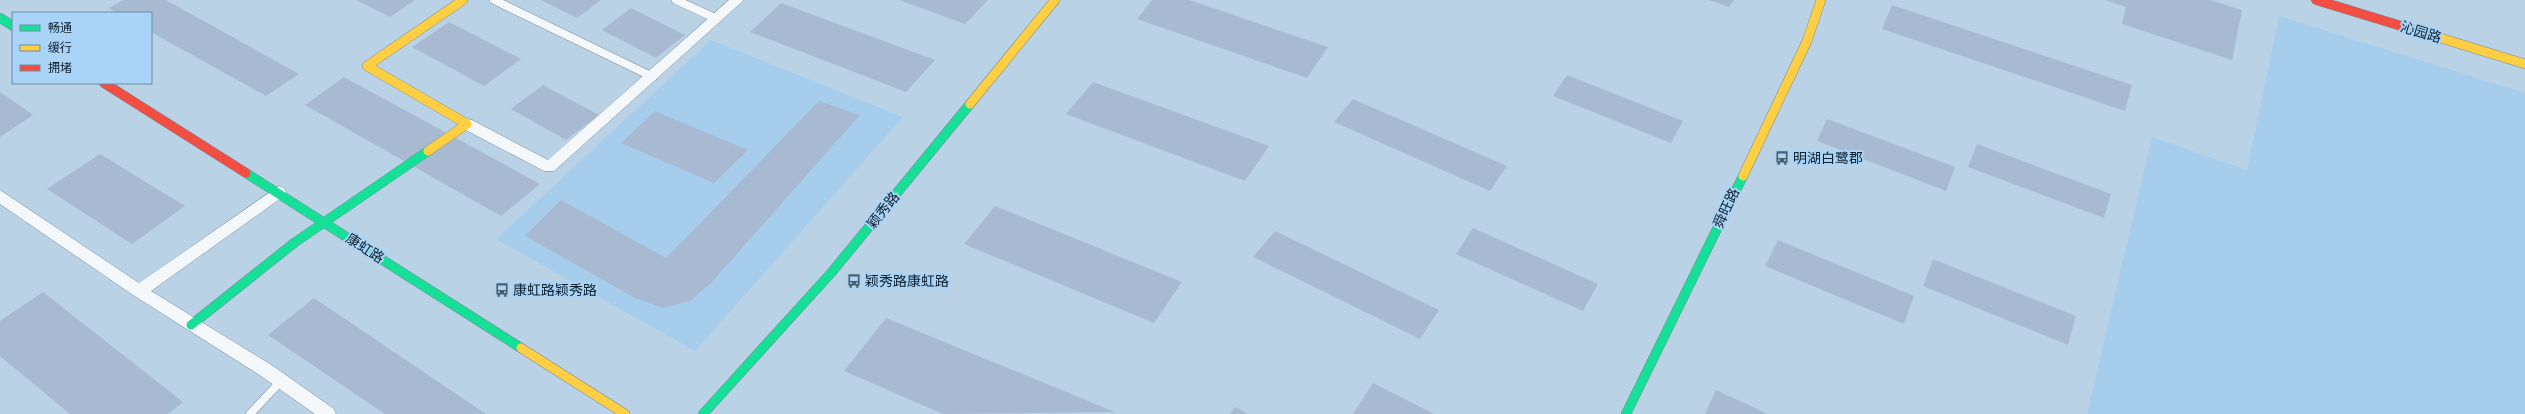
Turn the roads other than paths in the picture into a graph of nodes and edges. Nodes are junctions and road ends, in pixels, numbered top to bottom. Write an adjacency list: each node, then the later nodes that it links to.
1 (463, 0): 14 (street)
2 (494, 0): 12 (lane)
3 (676, 0): 9 (lane)
4 (737, 0): 9 (street)
5 (1055, 0): 24 (street, 颖秀路)
6 (1821, 0): 25 (street, 舜旺路)
7 (2316, 0): 11 (street, 沁园路)
8 (0, 18): 10 (street)
9 (717, 19): 12 (street)
10 (12, 25)
11 (2525, 64)
12 (653, 77): 14 (street)
13 (106, 84): 15 (street, 康虹路)
14 (467, 124): 17 (street)
15 (279, 192): 17 (street, 康虹路); 18 (street)
16 (0, 196): 18 (street)
17 (326, 223): 19 (street); 23 (street, 康虹路)
18 (139, 291): 19 (street)
19 (191, 325): 20 (street)
20 (281, 381): 21 (lane); 22 (street)
21 (250, 414)
22 (328, 414)
23 (625, 414)
24 (704, 414)
25 (1626, 414)

